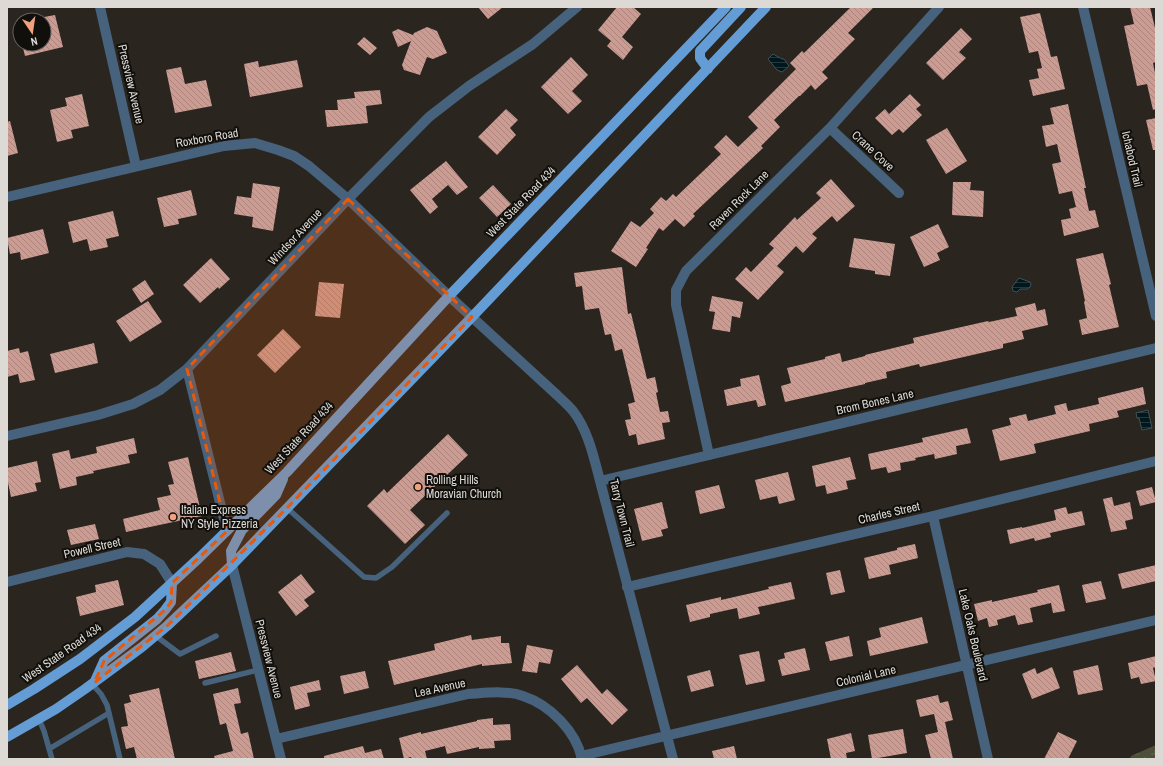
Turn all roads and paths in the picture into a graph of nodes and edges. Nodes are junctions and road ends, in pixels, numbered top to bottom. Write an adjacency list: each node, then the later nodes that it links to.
1 (100, 7): 10 (street, Pressview Avenue)
2 (578, 7): 13 (street, Windsor Avenue)
3 (726, 7): 14 (main road, West State Road 434)
4 (741, 7): 8 (main road)
5 (766, 7): 8 (main road)
6 (939, 7): 9 (street, Raven Rock Lane)
7 (1083, 7): 15 (street, Ichabod Trail)
8 (708, 69): 16 (main road)
9 (830, 128): 11 (street, Crane Cove); 20 (street, Raven Rock Lane)
10 (136, 166): 12 (street, Roxboro Road); 13 (street, Roxboro Road)
11 (899, 193)
12 (7, 197)
13 (348, 199): 14 (street, Roxboro Road); 18 (street, Windsor Avenue)
14 (449, 296): 16 (street, Roxboro Road); 22 (main road, West State Road 434)
15 (1156, 316)
16 (472, 317): 23 (street, Tarry Town Trail); 24 (main road)
17 (1156, 348): 20 (street, Brom Bones Lane)
18 (187, 369): 19 (street, Windsor Avenue); 27 (street)
19 (7, 436)
20 (709, 455): 23 (street, Brom Bones Lane)
21 (1156, 461): 26 (street, Charles Street)
22 (287, 472): 27 (main road, West State Road 434); 28 (main road)
23 (600, 481): 31 (street, Tarry Town Trail)
24 (287, 508): 25 (lane); 28 (main road)
25 (447, 513)
26 (933, 516): 31 (street, Charles Street); 35 (street, Lake Oaks Boulevard)
27 (227, 531): 30 (main road, West State Road 434)
28 (232, 565): 33 (main road); 36 (street, Pressview Avenue)
29 (7, 582): 30 (street, Powell Street)
30 (172, 583): 37 (main road); 39 (main road, West State Road 434)
31 (627, 587): 42 (street, Tarry Town Trail)
32 (1156, 620): 35 (street, Colonial Lane)
33 (156, 636): 34 (lane); 37 (main road)
34 (216, 636)
35 (966, 665): 42 (street, Colonial Lane); 51 (street, Lake Oaks Boulevard)
36 (258, 670): 38 (lane); 44 (street, Pressview Avenue)
37 (93, 683): 40 (lane); 41 (main road)
38 (205, 684)
39 (7, 705)
40 (109, 713): 45 (lane); 48 (lane)
41 (39, 719): 43 (main road); 45 (lane)
42 (668, 736): 46 (street, Colonial Lane); 50 (street, Tarry Town Trail)
43 (7, 737)
44 (276, 739): 46 (street, Lea Avenue); 49 (street, Pressview Avenue)
45 (49, 749): 47 (lane)
46 (582, 757)
47 (52, 759)
48 (120, 759)
49 (281, 759)
50 (673, 759)
51 (988, 759)

